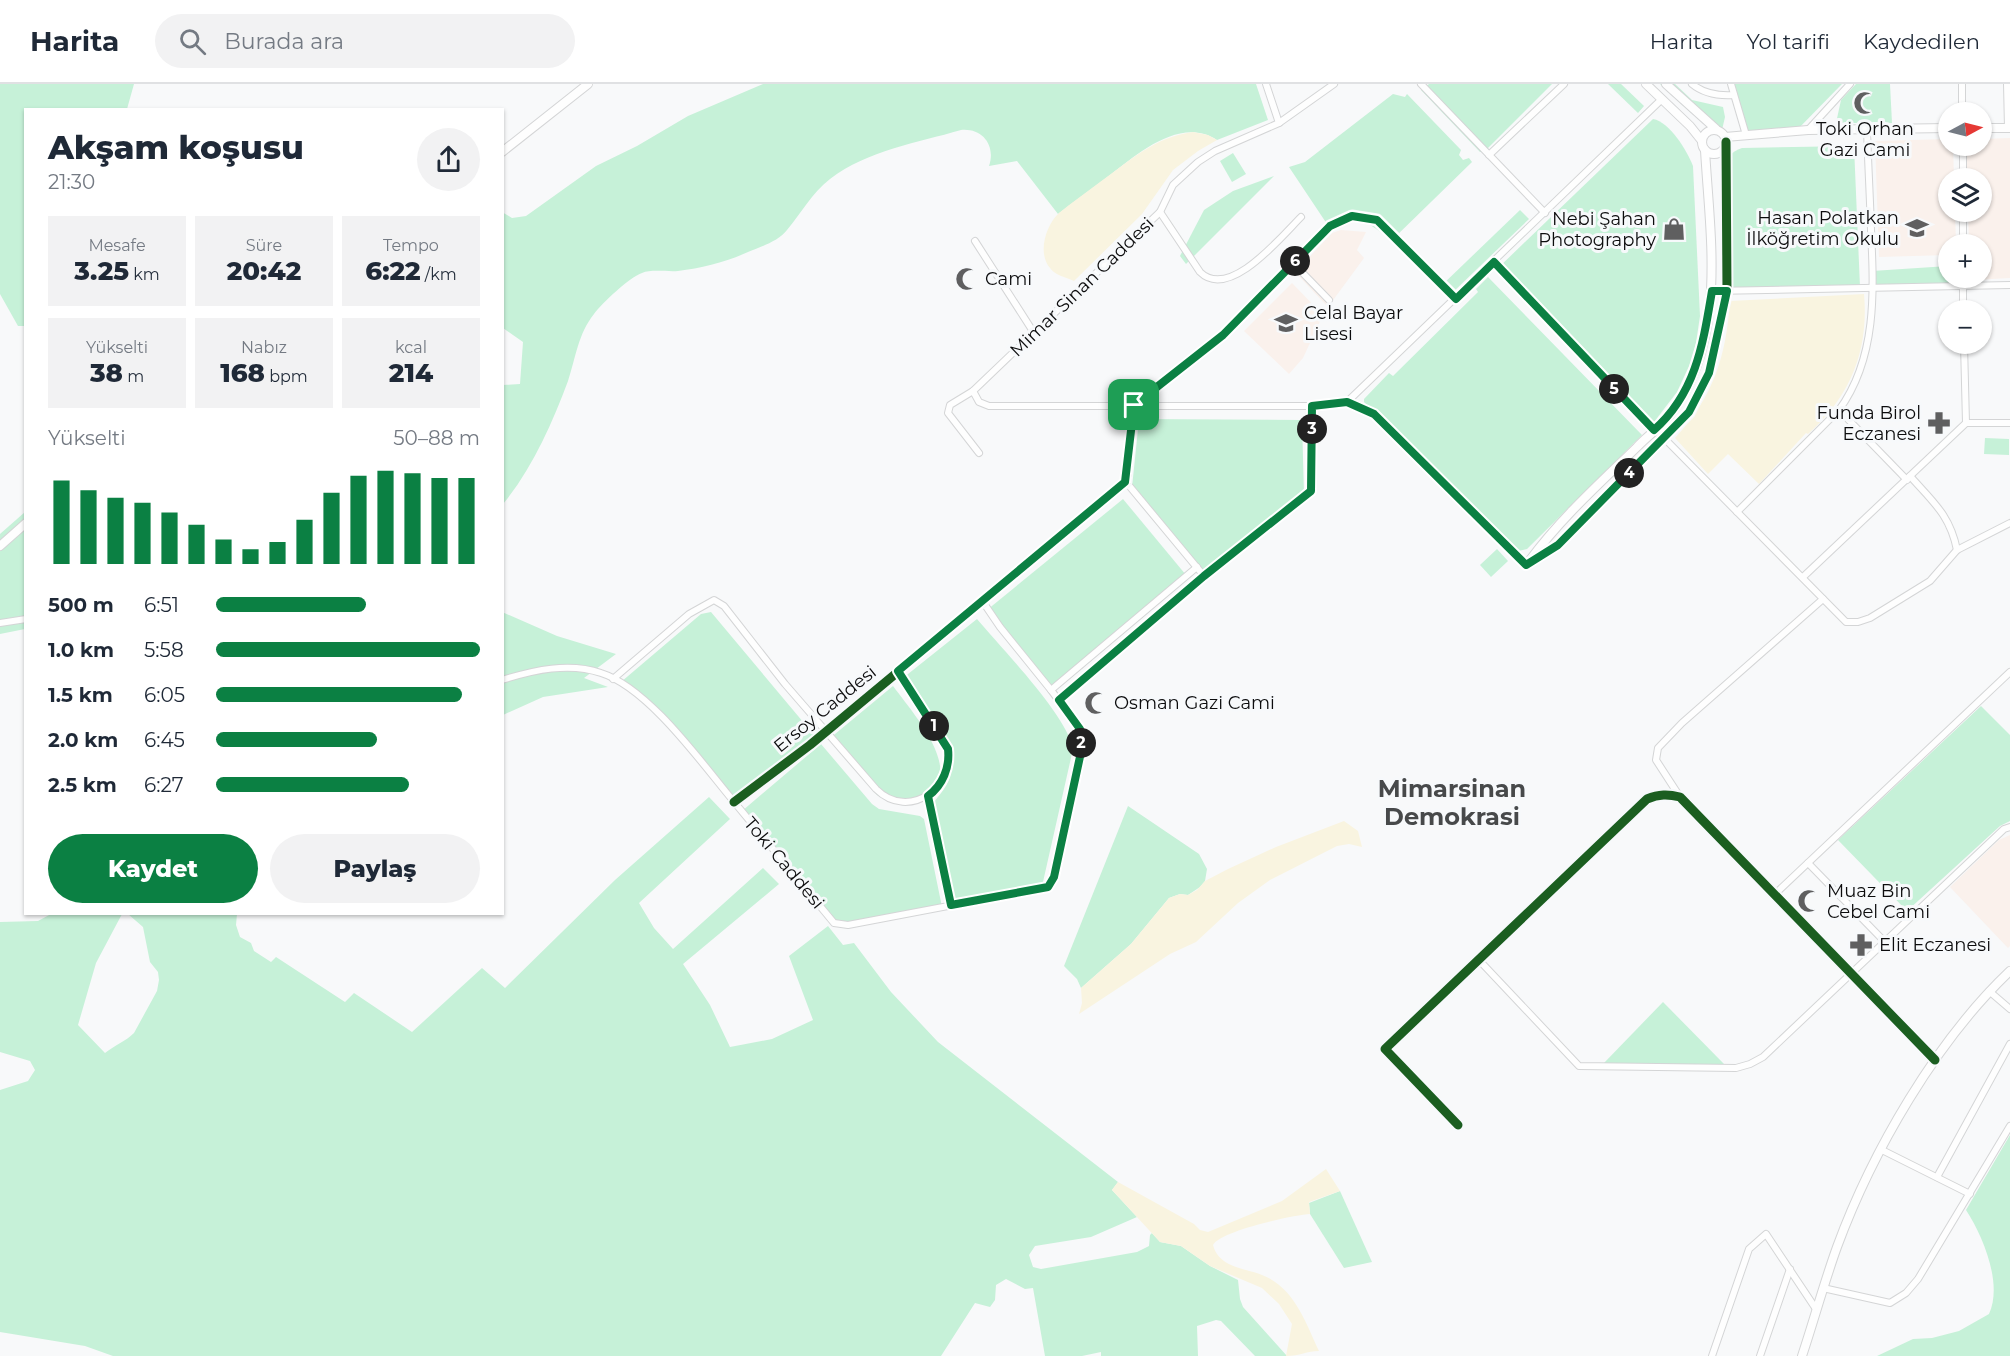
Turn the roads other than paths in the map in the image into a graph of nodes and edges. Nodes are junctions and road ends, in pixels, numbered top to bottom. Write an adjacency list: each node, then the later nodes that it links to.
1 (588, 84): 27 (street)
2 (1266, 84): 17 (street)
3 (1334, 84): 13 (street, Mimar Sinan Caddesi)
4 (1421, 84): 28 (street)
5 (1564, 84): 28 (street)
6 (1646, 84): 15 (street)
7 (1666, 84): 21 (street)
8 (1692, 84): 14 (street)
9 (1731, 84): 14 (street)
10 (1850, 84): 23 (street)
11 (1962, 84): 16 (street)
12 (2007, 84): 20 (street)
13 (1325, 87): 17 (street, Mimar Sinan Caddesi)
14 (1734, 95): 24 (street)
15 (1662, 99): 26 (street); 30 (street)
16 (1962, 102)
17 (1279, 123): 29 (street, Mimar Sinan Caddesi)
18 (1938, 128): 22 (street)
19 (1992, 128): 20 (street)
20 (2009, 128)
21 (1716, 129): 25 (street); 26 (street)
22 (1867, 129): 23 (street); 38 (street)
23 (1808, 130): 24 (street)
24 (1746, 135): 25 (street)
25 (1726, 140): 26 (street); 40 (street)
26 (1703, 146): 39 (street)
27 (504, 150)
28 (1489, 155): 30 (street)
29 (1160, 212): 31 (street); 43 (street, Mimar Sinan Caddesi)
30 (1545, 213): 33 (street)
31 (1301, 217)
32 (975, 242): 43 (street)
33 (1494, 262): 41 (street); 52 (street)
34 (1293, 263): 41 (street); 42 (street); 47 (street)
35 (1992, 285): 36 (street)
36 (2010, 285)
37 (1938, 287): 38 (street)
38 (1874, 289): 40 (street); 49 (street)
39 (1712, 291): 40 (street); 52 (street)
40 (1727, 291): 53 (street)
41 (1456, 299): 46 (street)
42 (1329, 300)
43 (1034, 333): 45 (street, Mimar Sinan Caddesi)
44 (1964, 354): 50 (street)
45 (973, 391): 47 (street); 54 (street, Mimar Sinan Caddesi)
46 (1347, 402): 48 (street); 62 (street)
47 (1134, 405): 48 (street); 56 (street)
48 (1312, 406): 64 (street)
49 (1839, 410): 55 (street); 57 (street)
50 (1966, 423): 51 (street); 55 (street)
51 (2010, 423)
52 (1654, 430): 62 (street)
53 (1664, 438): 57 (street); 62 (street)
54 (980, 453)
55 (1909, 478): 61 (street); 65 (street)
56 (1125, 482): 63 (street); 67 (street, Ersoy Caddesi)
57 (1737, 512): 65 (street)
58 (2010, 523): 61 (street)
59 (24, 525): 60 (street)
60 (0, 546)
61 (1958, 550): 66 (street)
62 (1526, 565)
63 (1197, 567): 64 (street); 74 (street)
64 (1204, 576): 75 (street)
65 (1803, 578): 66 (street)
66 (1823, 599): 78 (street)
67 (983, 602): 70 (street, Ersoy Caddesi); 74 (street)
68 (24, 619): 69 (street)
69 (0, 623)
70 (898, 671): 76 (street, Ersoy Caddesi); 77 (street)
71 (2010, 672): 81 (street)
72 (613, 679): 73 (street, Toki Caddesi); 76 (street); 79 (street, Toki Caddesi)
73 (504, 680)
74 (1052, 690): 75 (street)
75 (1059, 700): 83 (street)
76 (825, 730): 77 (street); 79 (street, Ersoy Caddesi)
77 (928, 796): 83 (street)
78 (1680, 797): 82 (street); 85 (street)
79 (734, 802): 83 (street, Toki Caddesi)
80 (2010, 827): 84 (street)
81 (1808, 863): 82 (street); 84 (street)
82 (1775, 894): 87 (street)
83 (951, 905)
84 (1884, 941): 87 (street)
85 (1478, 959): 87 (street); 92 (street)
86 (2010, 971): 88 (street)
87 (1851, 972): 91 (street)
88 (1989, 991): 89 (street); 91 (street)
89 (2010, 1009)
90 (2010, 1044): 95 (street)
91 (1935, 1060): 94 (street)
92 (1458, 1125)
93 (2010, 1126): 96 (street)
94 (1882, 1150): 95 (street); 98 (street)
95 (1937, 1177): 96 (street)
96 (1970, 1194): 98 (street)
97 (1790, 1269): 99 (street); 100 (street); 101 (street)
98 (1823, 1288): 99 (street)
99 (1816, 1309): 102 (street)
100 (1712, 1356)
101 (1760, 1356)
102 (1802, 1356)

